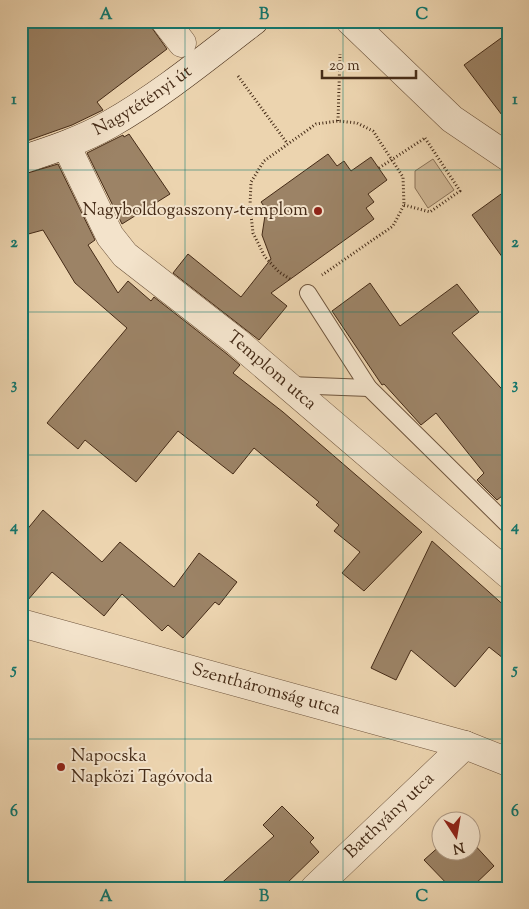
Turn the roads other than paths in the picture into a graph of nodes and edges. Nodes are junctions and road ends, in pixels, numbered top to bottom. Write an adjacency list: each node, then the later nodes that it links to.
1 (165, 21): 4 (street)
2 (254, 21): 5 (street, Nagytétényi út)
3 (350, 21): 6 (street)
4 (182, 43)
5 (66, 145): 7 (street, Nagytétényi út); 9 (street, Templom utca)
6 (508, 157)
7 (21, 160)
8 (308, 293): 10 (lane)
9 (287, 385): 10 (lane); 12 (street, Templom utca)
10 (369, 388): 11 (lane)
11 (508, 525)
12 (508, 574)
13 (21, 623): 14 (street, Szentháromság utca)
14 (465, 745): 15 (street, Szentháromság utca); 16 (street, Batthyány utca)
15 (508, 762)
16 (315, 888)

